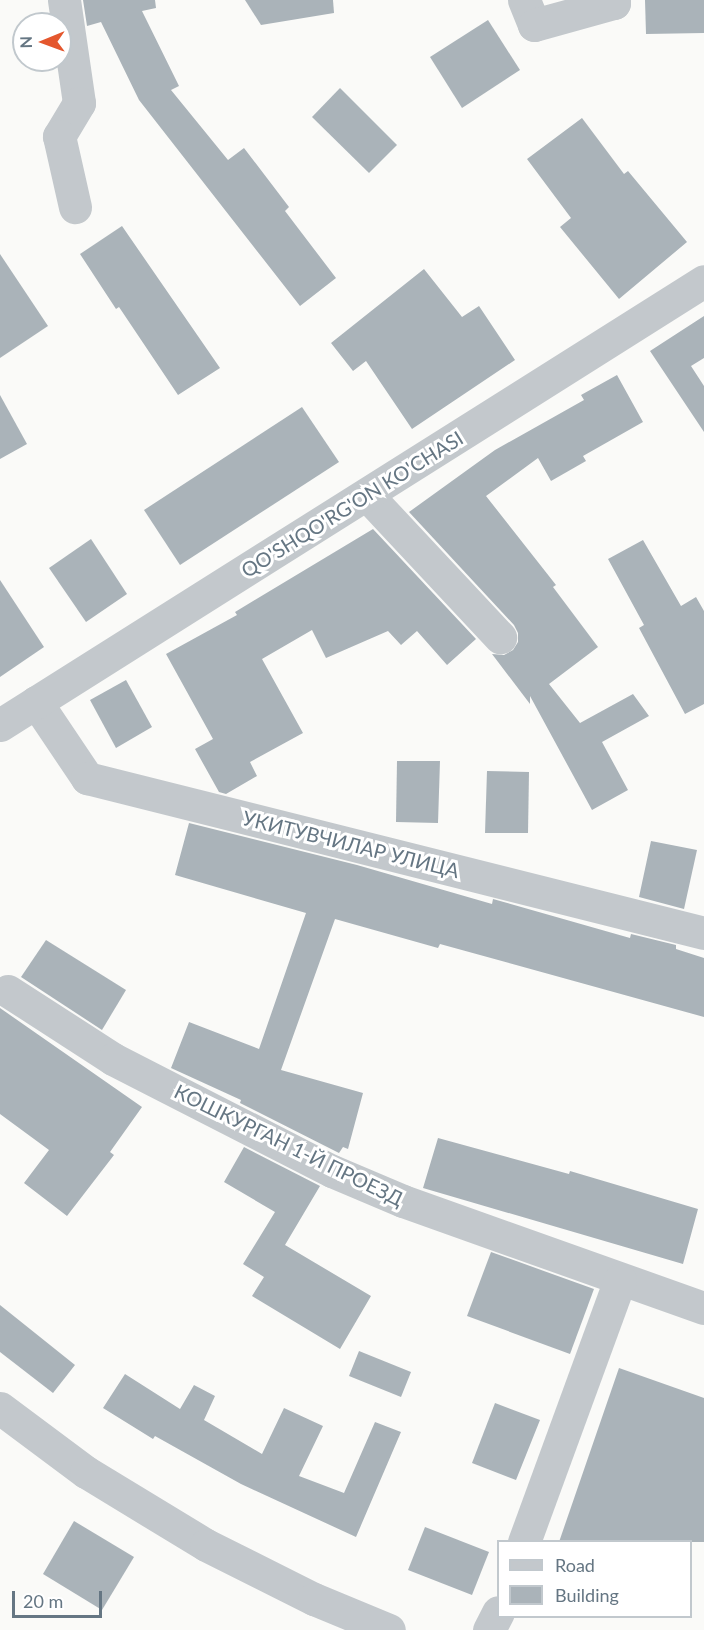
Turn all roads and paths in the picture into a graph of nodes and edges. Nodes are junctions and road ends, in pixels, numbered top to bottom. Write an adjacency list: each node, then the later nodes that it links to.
1 (64, 0): 4 (street)
2 (524, 0): 3 (street)
3 (614, 0)
4 (75, 207)
5 (704, 281): 6 (street, QO'SHQO'RG'ON KO'CHASI)
6 (367, 495): 7 (street); 8 (street, QO'SHQO'RG'ON KO'CHASI)
7 (500, 637)
8 (36, 702): 9 (street, QO'SHQO'RG'ON KO'CHASI); 10 (street, УКИТУВЧИЛАР УЛИЦА)
9 (0, 725)
10 (704, 933)
11 (8, 991): 12 (street, КОШКУРГАН 1-Й ПРОЕЗД)
12 (620, 1280): 13 (street, КОШКУРГАН 1-Й ПРОЕЗД); 15 (street)
13 (704, 1308)
14 (0, 1408): 17 (street)
15 (525, 1540)
16 (497, 1614): 18 (street)
17 (389, 1630)
18 (489, 1630)

